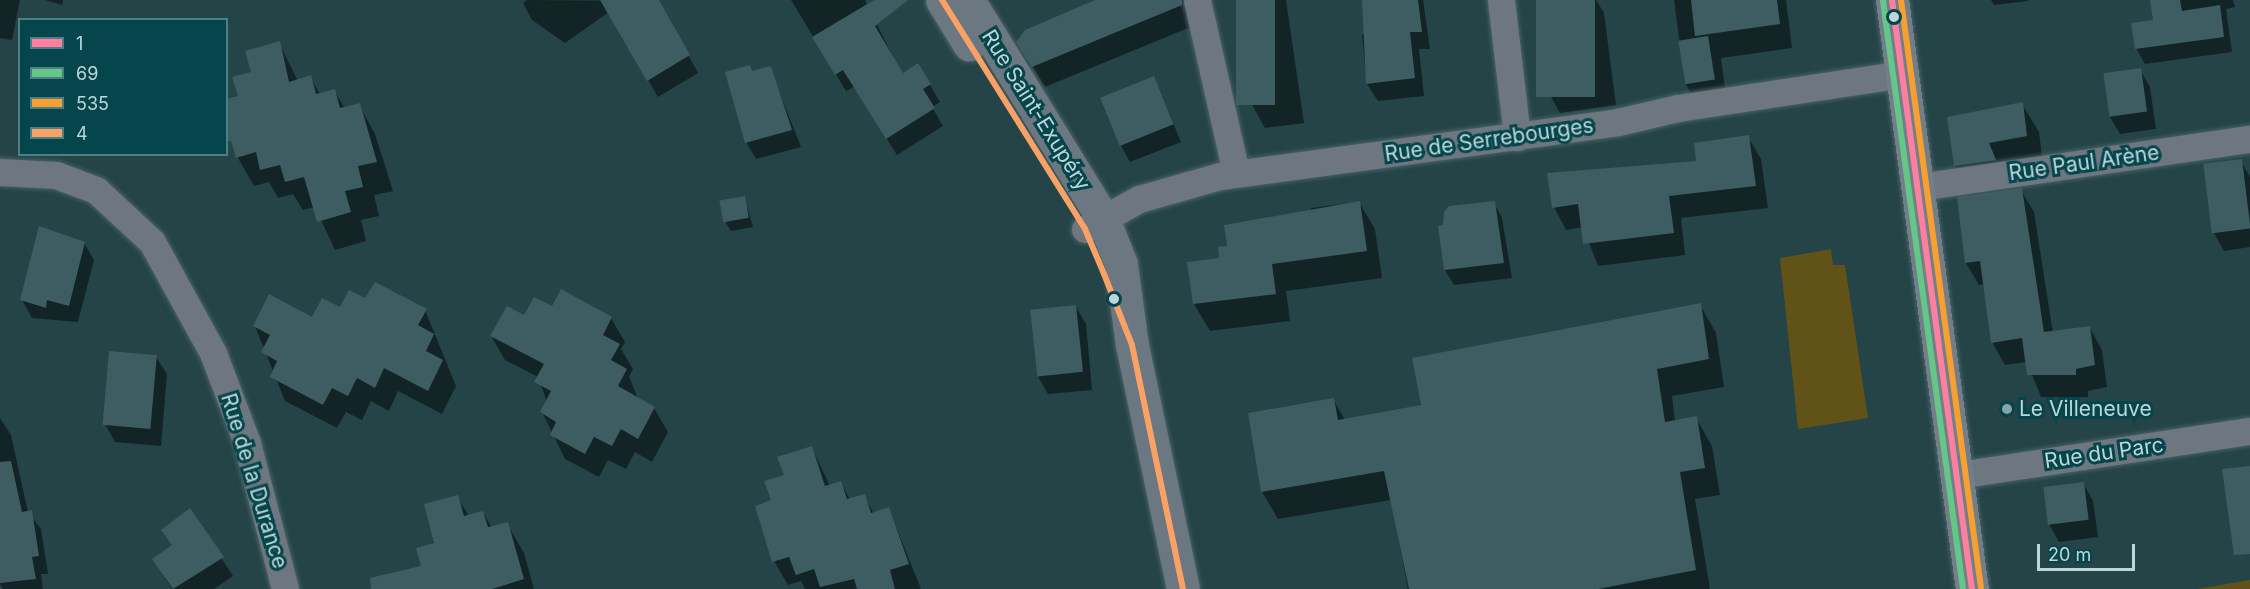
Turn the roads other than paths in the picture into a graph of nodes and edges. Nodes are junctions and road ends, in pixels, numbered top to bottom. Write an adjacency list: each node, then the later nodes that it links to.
1 (942, 0): 12 (main road, Rue Saint-Exupéry)
2 (968, 0): 12 (main road, Rue Saint-Exupéry)
3 (1197, 0): 10 (street)
4 (1501, 0): 7 (street)
5 (1892, 0): 6 (main road)
6 (1902, 74): 7 (street, Rue de Serrebourges); 11 (main road)
7 (1517, 137): 10 (street, Rue de Serrebourges)
8 (2250, 140): 11 (street, Rue Paul Arène)
9 (0, 172): 15 (street, Rue de la Durance)
10 (1236, 173): 12 (street, Rue de Serrebourges)
11 (1919, 187): 14 (main road)
12 (1094, 224): 16 (main road)
13 (2250, 431): 14 (street, Rue du Parc)
14 (1958, 474): 17 (main road)
15 (285, 589)
16 (1183, 589)
17 (1972, 589)

